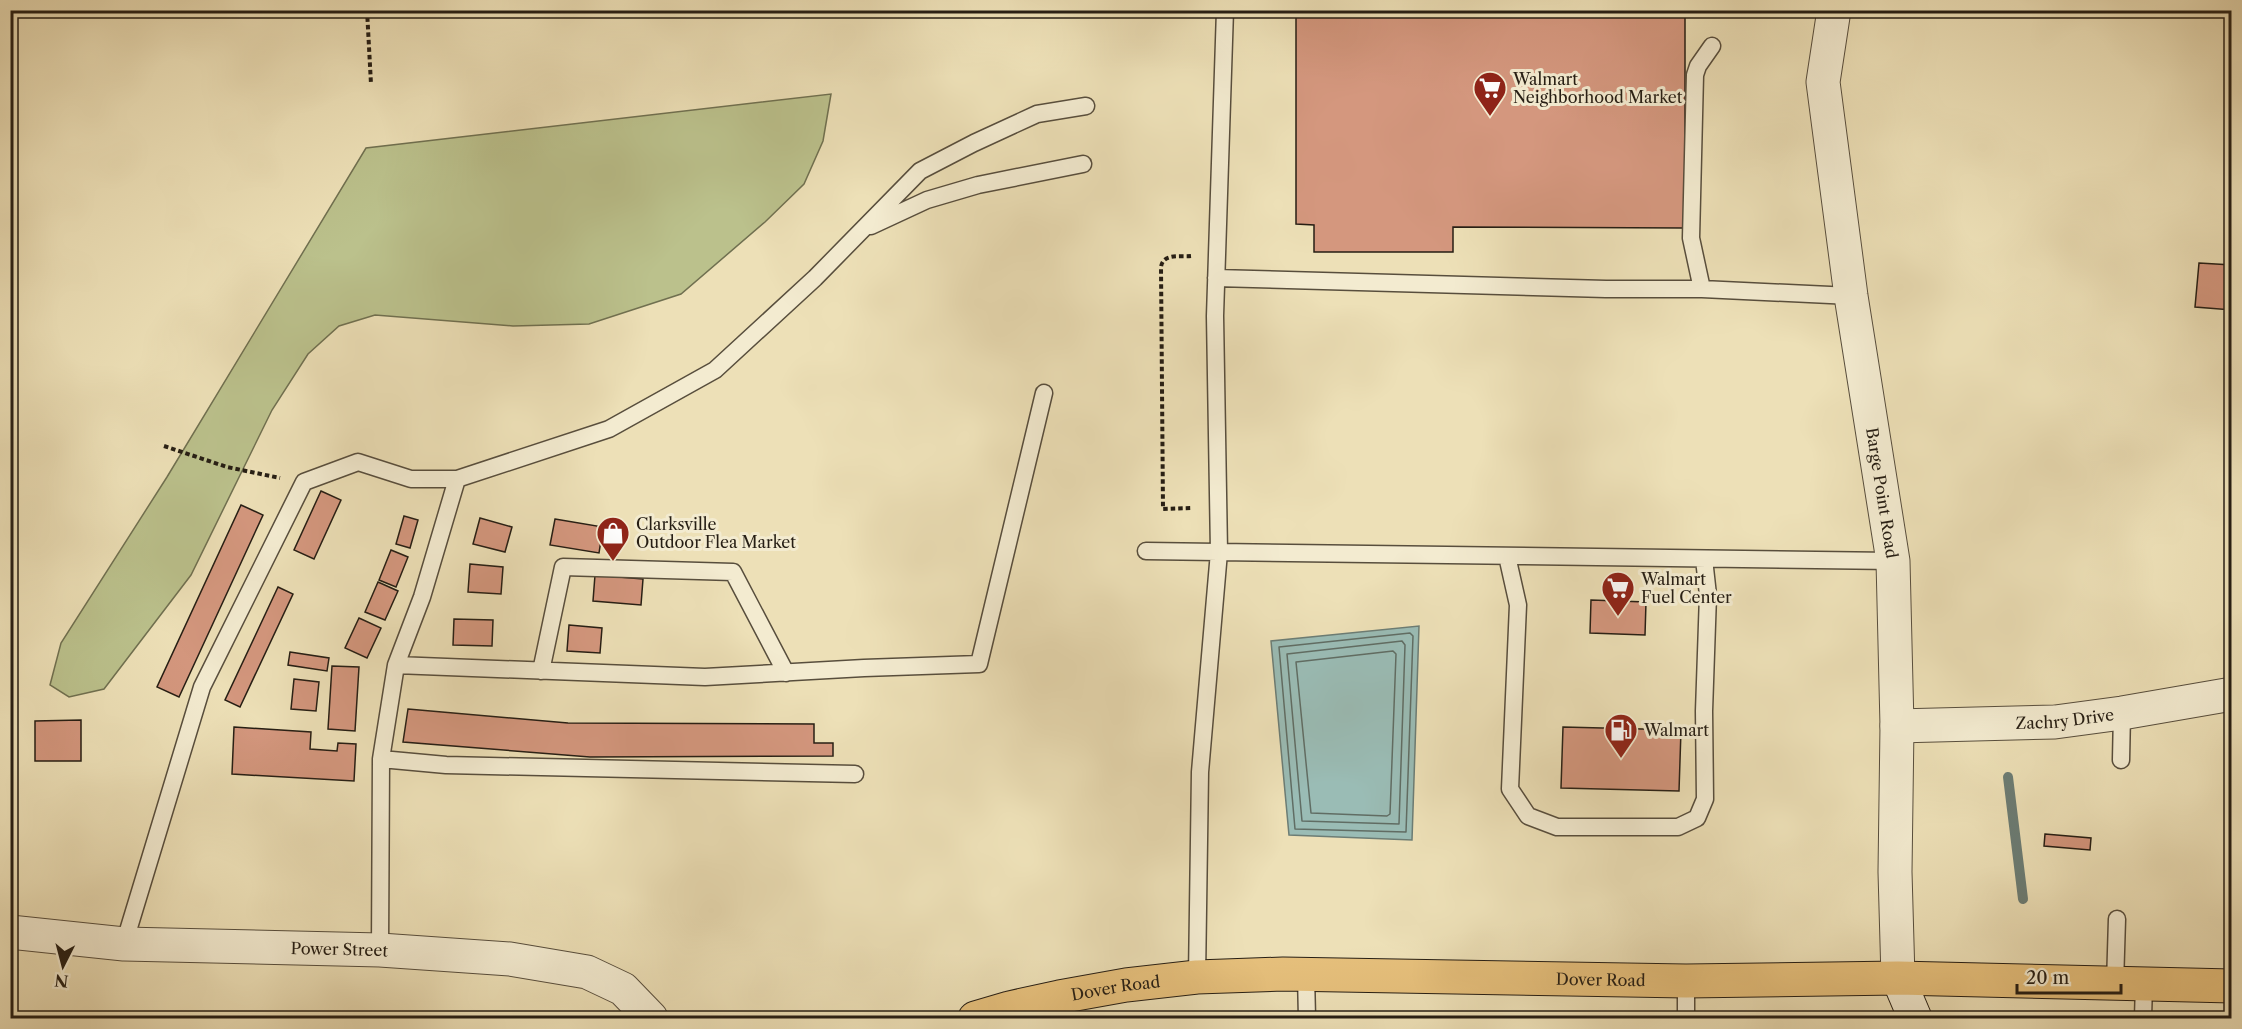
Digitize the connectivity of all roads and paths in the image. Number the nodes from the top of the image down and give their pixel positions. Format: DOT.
graph roads {
  1 [pos="367,10"];
  2 [pos="1225,10"];
  3 [pos="1834,10"];
  4 [pos="1712,46"];
  5 [pos="371,84"];
  6 [pos="1086,106"];
  7 [pos="1083,164"];
  8 [pos="862,230"];
  9 [pos="1218,255"];
  10 [pos="1216,278"];
  11 [pos="1702,289"];
  12 [pos="1851,296"];
  13 [pos="1044,393"];
  14 [pos="164,446"];
  15 [pos="457,480"];
  16 [pos="304,482"];
  17 [pos="1146,551"];
  18 [pos="1182,552"];
  19 [pos="1219,552"];
  20 [pos="1508,556"];
  21 [pos="1704,559"];
  22 [pos="1893,561"];
  23 [pos="396,665"];
  24 [pos="542,671"];
  25 [pos="786,673"];
  26 [pos="2232,694"];
  27 [pos="2122,713"];
  28 [pos="1897,726"];
  29 [pos="381,759"];
  30 [pos="2121,760"];
  31 [pos="855,774"];
  32 [pos="2117,920"];
  33 [pos="10,932"];
  34 [pos="124,944"];
  35 [pos="380,950"];
  36 [pos="1306,975"];
  37 [pos="1197,976"];
  38 [pos="1898,978"];
  39 [pos="1686,981"];
  40 [pos="2130,984"];
  41 [pos="2232,986"];
  42 [pos="651,1018"];
  43 [pos="975,1018"];
  44 [pos="1307,1018"];
  45 [pos="1686,1018"];
  46 [pos="1916,1018"];
  47 [pos="2143,1018"];
  1 -- 5 [label="path"];
  2 -- 9 [label="lane"];
  3 -- 12 [label="street, Barge Point Road"];
  4 -- 11 [label="lane"];
  6 -- 8 [label="lane"];
  7 -- 8 [label="lane"];
  8 -- 15 [label="lane"];
  9 -- 10 [label="lane"];
  9 -- 18 [label="path"];
  10 -- 11 [label="lane"];
  10 -- 19 [label="lane"];
  11 -- 12 [label="lane"];
  12 -- 22 [label="street, Barge Point Road"];
  13 -- 25 [label="lane"];
  14 -- 16 [label="path"];
  15 -- 16 [label="lane"];
  15 -- 23 [label="lane"];
  16 -- 34 [label="lane"];
  17 -- 18 [label="lane"];
  18 -- 19 [label="lane"];
  19 -- 20 [label="lane"];
  19 -- 37 [label="lane"];
  20 -- 21 [label="lane"];
  20 -- 21 [label="lane"];
  21 -- 22 [label="lane"];
  22 -- 28 [label="street, Barge Point Road"];
  23 -- 24 [label="lane"];
  23 -- 29 [label="lane"];
  24 -- 25 [label="lane"];
  24 -- 25 [label="lane"];
  26 -- 27 [label="street, Zachry Drive"];
  27 -- 28 [label="street, Zachry Drive"];
  27 -- 30 [label="lane"];
  28 -- 38 [label="street, Barge Point Road"];
  29 -- 31 [label="lane"];
  29 -- 35 [label="lane"];
  32 -- 40 [label="lane"];
  33 -- 34 [label="street, Power Street"];
  34 -- 35 [label="street, Power Street"];
  35 -- 42 [label="street, Power Street"];
  36 -- 37 [label="main road, Dover Road"];
  36 -- 39 [label="main road, Dover Road"];
  36 -- 44 [label="lane"];
  37 -- 43 [label="main road, Dover Road"];
  38 -- 39 [label="main road, Dover Road"];
  38 -- 40 [label="main road, Dover Road"];
  38 -- 46 [label="street"];
  39 -- 45 [label="lane"];
  40 -- 41 [label="main road, Dover Road"];
  40 -- 47 [label="lane"];
}
